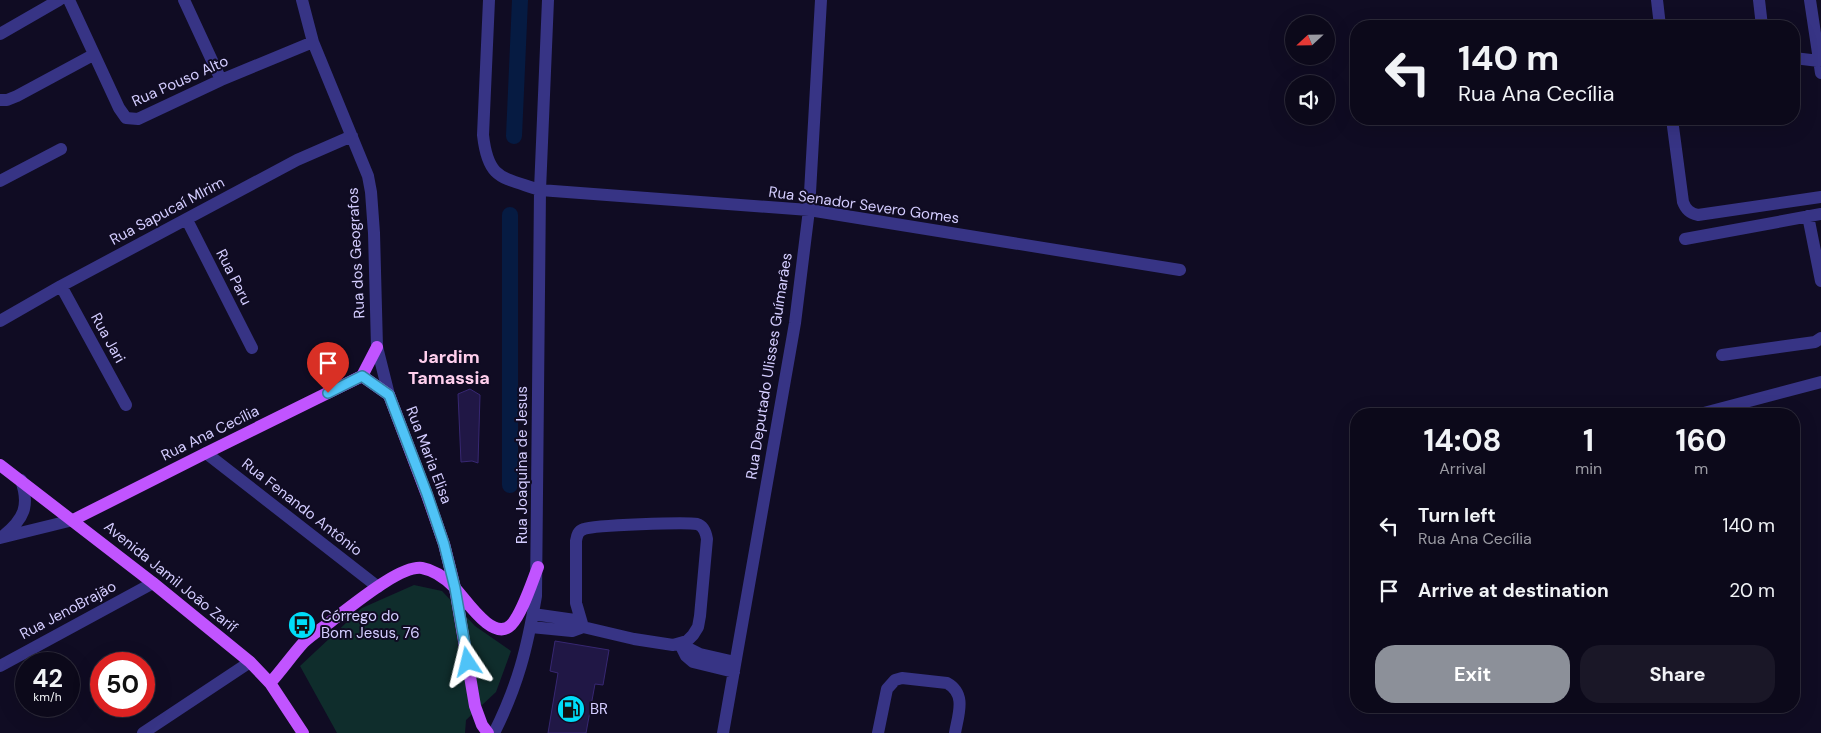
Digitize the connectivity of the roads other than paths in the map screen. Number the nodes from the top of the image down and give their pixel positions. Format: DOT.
graph roads {
  1 [pos="58,0"];
  2 [pos="69,0"];
  3 [pos="184,0"];
  4 [pos="302,0"];
  5 [pos="489,0"];
  6 [pos="548,0"];
  7 [pos="821,0"];
  8 [pos="1656,0"];
  9 [pos="1760,0"];
  10 [pos="1810,0"];
  11 [pos="1659,20"];
  12 [pos="1762,20"];
  13 [pos="0,34"];
  14 [pos="313,42"];
  15 [pos="93,55"];
  16 [pos="1800,60"];
  17 [pos="1820,67"];
  18 [pos="221,80"];
  19 [pos="0,100"];
  20 [pos="1673,125"];
  21 [pos="352,136"];
  22 [pos="61,149"];
  23 [pos="0,181"];
  24 [pos="540,190"];
  25 [pos="1821,196"];
  26 [pos="809,210"];
  27 [pos="1815,215"];
  28 [pos="187,220"];
  29 [pos="1685,239"];
  30 [pos="1180,270"];
  31 [pos="1821,280"];
  32 [pos="61,286"];
  33 [pos="0,321"];
  34 [pos="1821,338"];
  35 [pos="377,347"];
  36 [pos="252,348"];
  37 [pos="1722,355"];
  38 [pos="362,376"];
  39 [pos="1821,382"];
  40 [pos="389,395"];
  41 [pos="126,404"];
  42 [pos="1724,408"];
  43 [pos="206,453"];
  44 [pos="0,465"];
  45 [pos="21,480"];
  46 [pos="74,520"];
  47 [pos="0,538"];
  48 [pos="538,566"];
  49 [pos="152,583"];
  50 [pos="378,587"];
  51 [pos="455,588"];
  52 [pos="532,621"];
  53 [pos="583,627"];
  54 [pos="680,644"];
  55 [pos="250,662"];
  56 [pos="0,666"];
  57 [pos="734,667"];
  58 [pos="270,683"];
  59 [pos="143,733"];
  60 [pos="303,733"];
  61 [pos="488,733"];
  62 [pos="494,733"];
  63 [pos="723,733"];
  64 [pos="878,733"];
  65 [pos="955,733"];
  1 -- 13 [label="street"];
  2 -- 15 [label="street, Rua Pouso Alto"];
  3 -- 18 [label="street"];
  4 -- 14 [label="street, Rua dos Geografos"];
  5 -- 24 [label="street"];
  6 -- 24 [label="street, Rua Joaquina de Jesus"];
  7 -- 26 [label="street, Rua Deputado Ulisses Guímarâes"];
  8 -- 11 [label="street"];
  9 -- 12 [label="street"];
  10 -- 17 [label="street"];
  14 -- 18 [label="street, Rua Pouso Alto"];
  14 -- 21 [label="street, Rua dos Geografos"];
  15 -- 18 [label="street, Rua Pouso Alto"];
  15 -- 19 [label="street"];
  16 -- 17 [label="street"];
  20 -- 25 [label="street"];
  21 -- 28 [label="street, Rua Sapucaí MIrim"];
  21 -- 35 [label="street, Rua dos Geografos"];
  22 -- 23 [label="street"];
  24 -- 26 [label="street, Rua Senador Severo Gomes"];
  24 -- 48 [label="street, Rua Joaquina de Jesus"];
  26 -- 30 [label="street, Rua Senador Severo Gomes"];
  26 -- 57 [label="street, Rua Deputado Ulisses Guímarâes"];
  27 -- 29 [label="street"];
  27 -- 31 [label="street"];
  28 -- 32 [label="street, Rua Sapucaí MIrim"];
  28 -- 36 [label="street, Rua Paru"];
  32 -- 33 [label="street, Rua Sapucaí MIrim"];
  32 -- 41 [label="street, Rua Jari"];
  34 -- 37 [label="street"];
  35 -- 38 [label="main road"];
  35 -- 40 [label="street, Rua dos Geografos"];
  38 -- 40 [label="main road, Rua Maria Elisa"];
  38 -- 43 [label="main road, Rua Ana Cecília"];
  39 -- 42 [label="street"];
  40 -- 51 [label="main road, Rua Maria Elisa"];
  43 -- 46 [label="main road, Rua Ana Cecília"];
  43 -- 50 [label="street, Rua Fenando Antônio"];
  44 -- 45 [label="main road, Avenida Jamil João Zarif"];
  45 -- 46 [label="main road, Avenida Jamil João Zarif"];
  45 -- 47 [label="street"];
  46 -- 47 [label="street"];
  46 -- 49 [label="main road, Avenida Jamil João Zarif"];
  48 -- 51 [label="main road"];
  48 -- 52 [label="street, Rua Joaquina de Jesus"];
  49 -- 55 [label="main road, Avenida Jamil João Zarif"];
  49 -- 56 [label="street, Rua JenoBrajão"];
  50 -- 51 [label="main road"];
  50 -- 58 [label="main road"];
  51 -- 61 [label="main road, Rua Maria Elisa"];
  52 -- 53 [label="street"];
  52 -- 62 [label="street, Rua Joaquina de Jesus"];
  53 -- 54 [label="street"];
  53 -- 54 [label="street"];
  54 -- 57 [label="street"];
  55 -- 58 [label="main road, Avenida Jamil João Zarif"];
  55 -- 59 [label="street"];
  57 -- 63 [label="street, Rua Deputado Ulisses Guímarâes"];
  58 -- 60 [label="main road, Avenida Jamil João Zarif"];
  64 -- 65 [label="street"];
}
